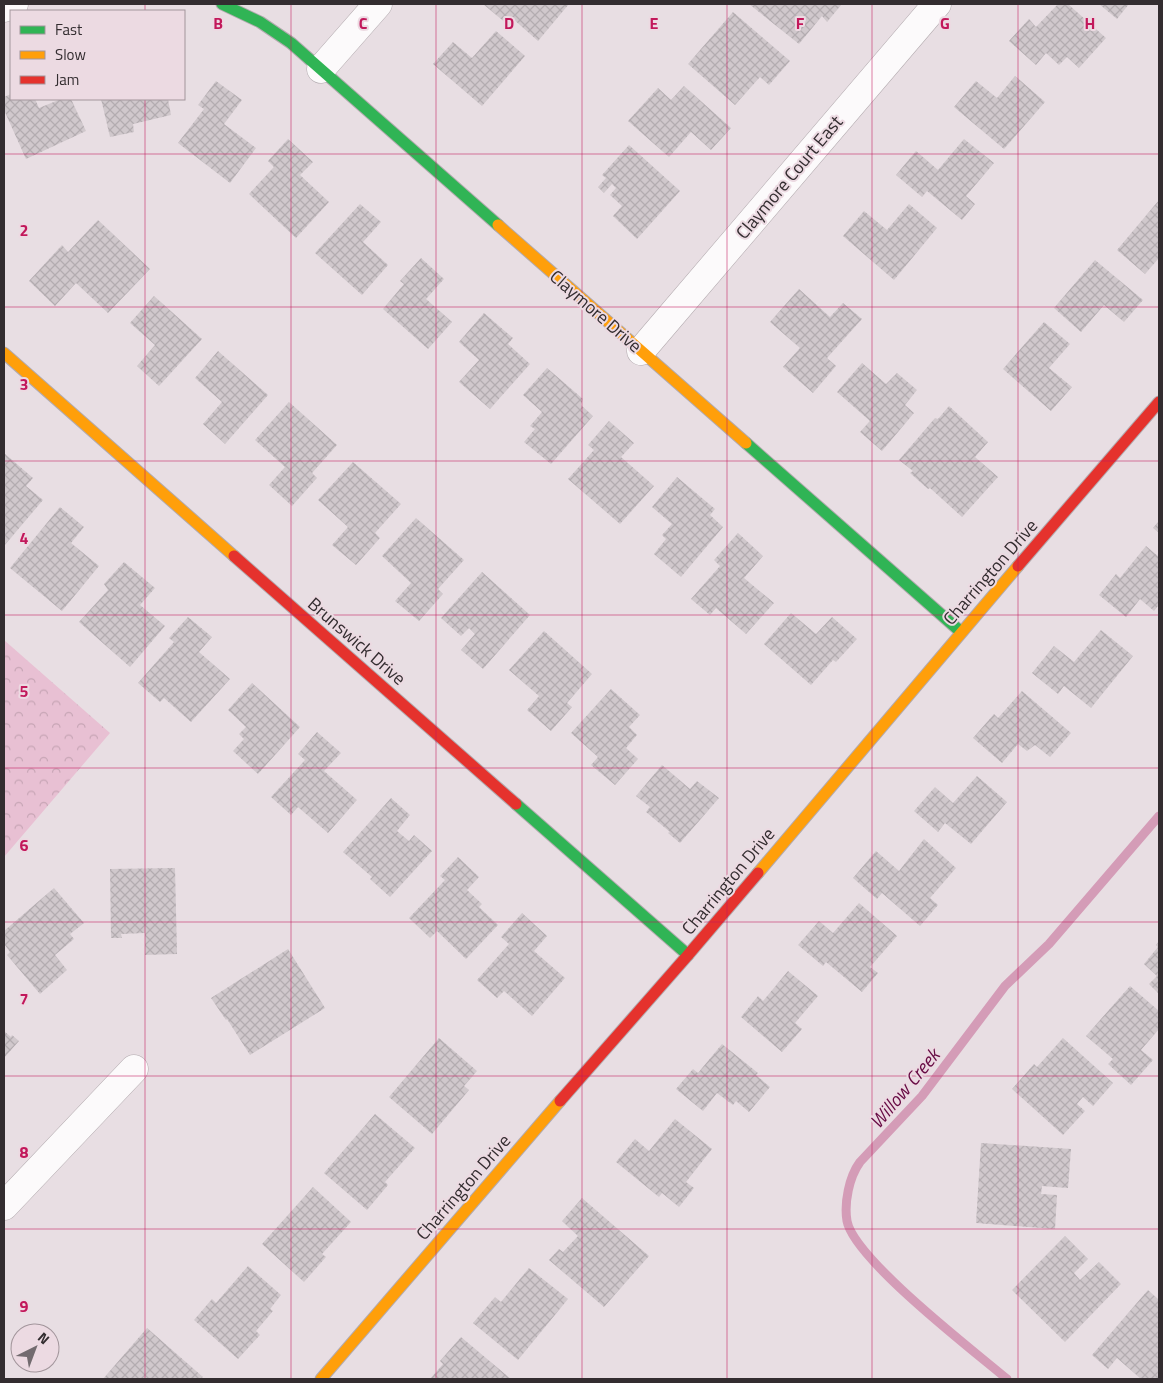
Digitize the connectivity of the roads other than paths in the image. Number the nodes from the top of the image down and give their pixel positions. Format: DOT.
graph roads {
  1 [pos="14,4"];
  2 [pos="222,4"];
  3 [pos="378,4"];
  4 [pos="937,4"];
  5 [pos="4,8"];
  6 [pos="321,69"];
  7 [pos="641,351"];
  8 [pos="4,353"];
  9 [pos="1159,402"];
  10 [pos="961,632"];
  11 [pos="688,955"];
  12 [pos="134,1069"];
  13 [pos="4,1206"];
  14 [pos="321,1379"];
  1 -- 5 [label="street"];
  2 -- 6 [label="street, Claymore Drive"];
  3 -- 6 [label="street"];
  4 -- 7 [label="street, Claymore Court East"];
  6 -- 7 [label="street, Claymore Drive"];
  7 -- 10 [label="street, Claymore Drive"];
  8 -- 11 [label="street, Brunswick Drive"];
  9 -- 10 [label="street, Charrington Drive"];
  10 -- 11 [label="street, Charrington Drive"];
  11 -- 14 [label="street, Charrington Drive"];
  12 -- 13 [label="street"];
}
